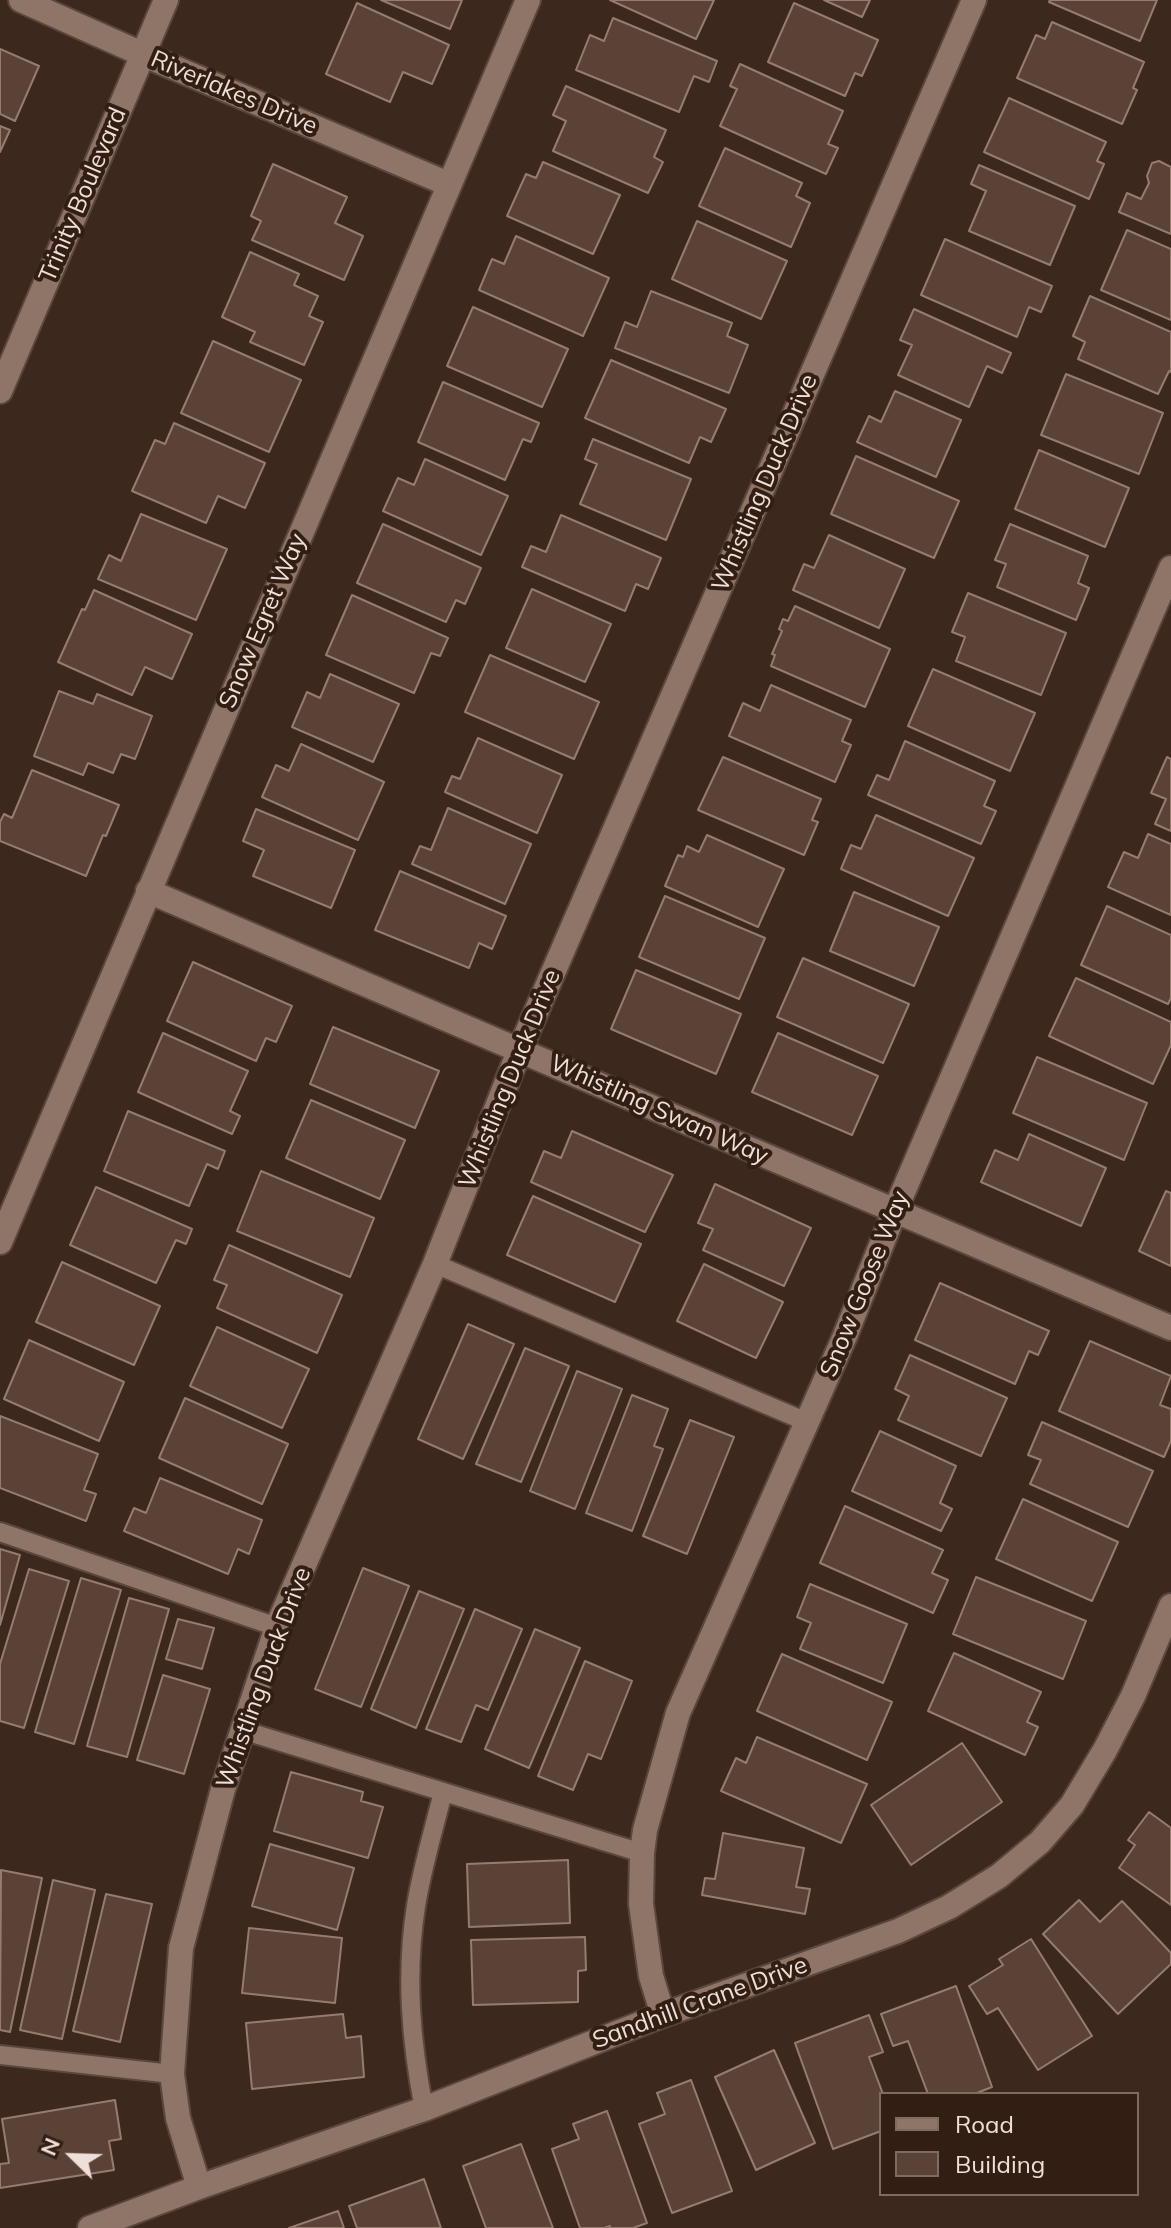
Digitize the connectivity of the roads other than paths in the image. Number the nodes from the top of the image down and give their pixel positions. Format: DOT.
graph roads {
  1 [pos="21,0"];
  2 [pos="166,0"];
  3 [pos="528,0"];
  4 [pos="974,0"];
  5 [pos="142,54"];
  6 [pos="448,184"];
  7 [pos="0,391"];
  8 [pos="1171,568"];
  9 [pos="148,891"];
  10 [pos="520,1049"];
  11 [pos="894,1213"];
  12 [pos="0,1242"];
  13 [pos="435,1264"];
  14 [pos="1171,1328"];
  15 [pos="807,1422"];
  16 [pos="0,1532"];
  17 [pos="1171,1606"];
  18 [pos="277,1627"];
  19 [pos="242,1730"];
  20 [pos="443,1792"];
  21 [pos="642,1853"];
  22 [pos="663,2015"];
  23 [pos="0,2055"];
  24 [pos="172,2074"];
  25 [pos="424,2109"];
  26 [pos="199,2187"];
  27 [pos="90,2228"];
  1 -- 5 [label="street, Riverlakes Drive"];
  2 -- 5 [label="street, Trinity Boulevard"];
  3 -- 6 [label="street, Snow Egret Way"];
  4 -- 10 [label="street, Whistling Duck Drive"];
  5 -- 6 [label="street, Riverlakes Drive"];
  5 -- 7 [label="street, Trinity Boulevard"];
  6 -- 9 [label="street, Snow Egret Way"];
  8 -- 11 [label="street, Snow Goose Way"];
  9 -- 10 [label="street, Whistling Swan Way"];
  9 -- 12 [label="street, Snow Egret Way"];
  10 -- 11 [label="street, Whistling Swan Way"];
  10 -- 13 [label="street, Whistling Duck Drive"];
  11 -- 14 [label="street, Whistling Swan Way"];
  11 -- 15 [label="street, Snow Goose Way"];
  13 -- 15 [label="lane"];
  13 -- 18 [label="street, Whistling Duck Drive"];
  15 -- 21 [label="street, Snow Goose Way"];
  16 -- 18 [label="lane"];
  17 -- 22 [label="street, Sandhill Crane Drive"];
  18 -- 19 [label="street, Whistling Duck Drive"];
  19 -- 20 [label="lane"];
  19 -- 24 [label="street, Whistling Duck Drive"];
  20 -- 21 [label="lane"];
  20 -- 25 [label="lane"];
  21 -- 22 [label="street, Snow Goose Way"];
  22 -- 25 [label="street, Sandhill Crane Drive"];
  23 -- 24 [label="lane"];
  24 -- 26 [label="street, Whistling Duck Drive"];
  25 -- 26 [label="street, Sandhill Crane Drive"];
  26 -- 27 [label="street, Sandhill Crane Drive"];
}
